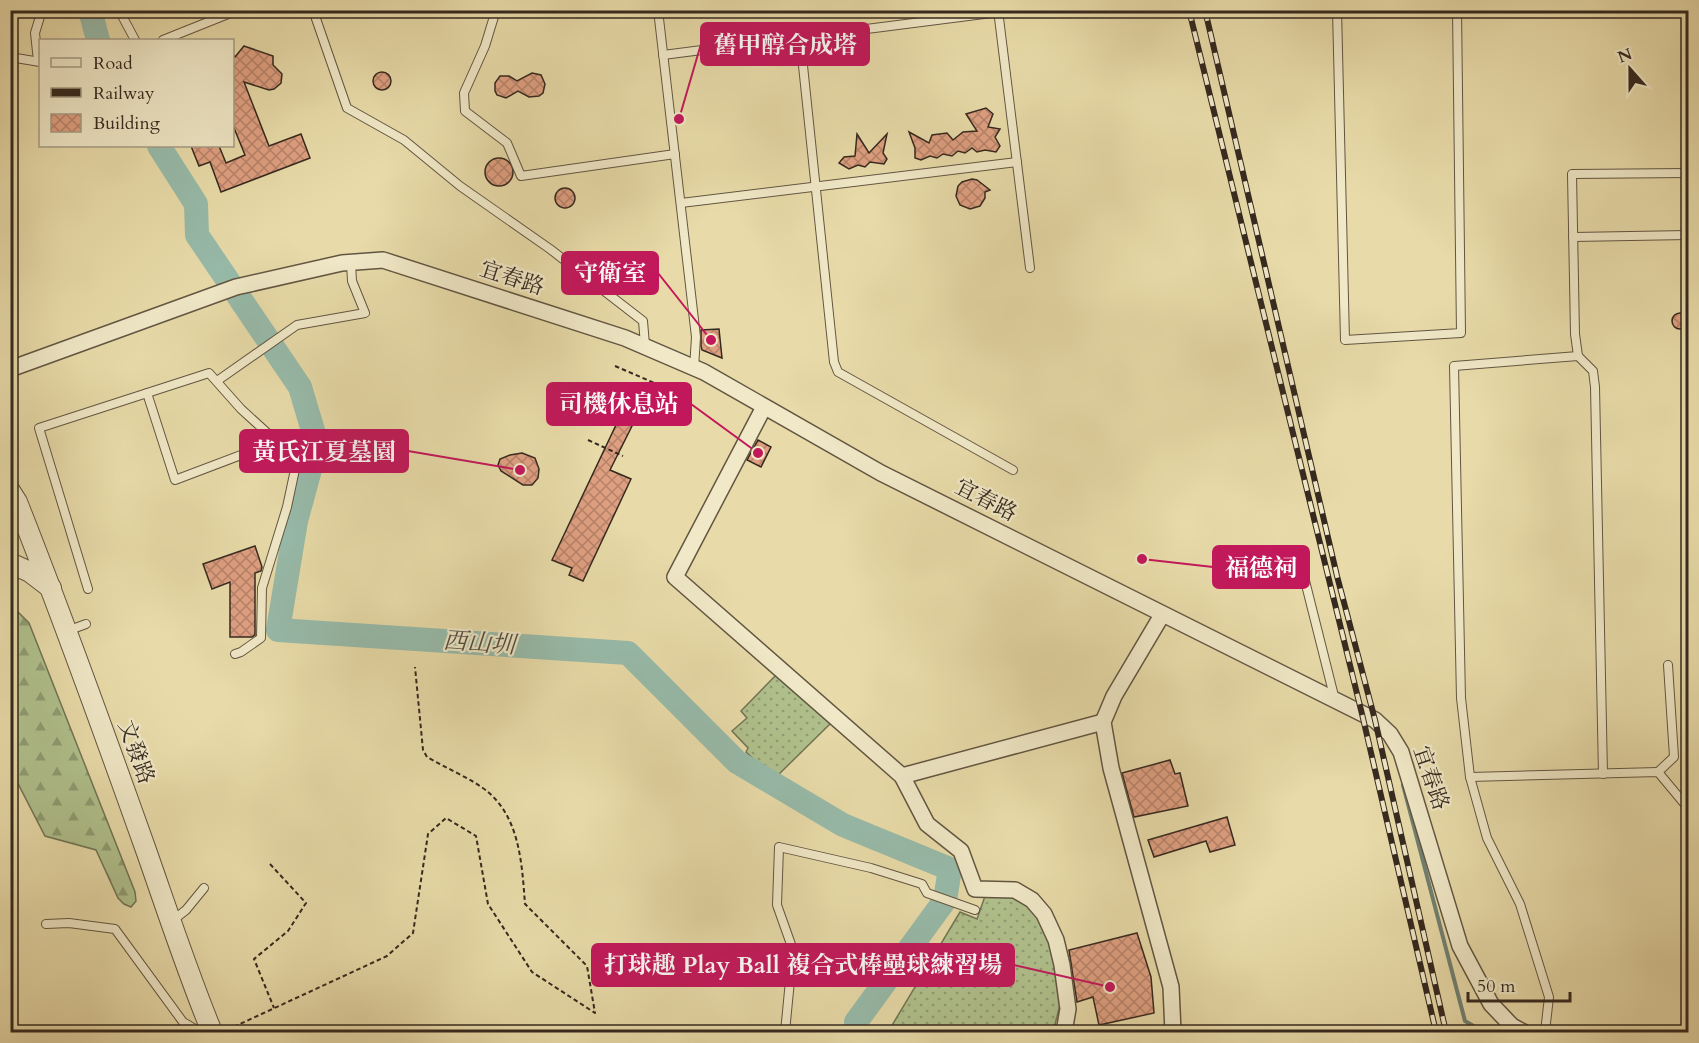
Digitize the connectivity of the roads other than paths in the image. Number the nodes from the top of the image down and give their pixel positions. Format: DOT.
graph roads {
  1 [pos="42,10"];
  2 [pos="119,10"];
  3 [pos="238,10"];
  4 [pos="313,10"];
  5 [pos="496,10"];
  6 [pos="658,10"];
  7 [pos="1015,10"];
  8 [pos="1337,10"];
  9 [pos="1456,10"];
  10 [pos="998,11"];
  11 [pos="800,37"];
  12 [pos="134,39"];
  13 [pos="166,39"];
  14 [pos="663,55"];
  15 [pos="10,57"];
  16 [pos="39,62"];
  17 [pos="675,154"];
  18 [pos="1017,162"];
  19 [pos="1689,173"];
  20 [pos="816,188"];
  21 [pos="681,203"];
  22 [pos="1689,235"];
  23 [pos="1573,237"];
  24 [pos="351,262"];
  25 [pos="1030,268"];
  26 [pos="645,345"];
  27 [pos="1578,356"];
  28 [pos="694,368"];
  29 [pos="10,369"];
  30 [pos="217,381"];
  31 [pos="147,393"];
  32 [pos="764,407"];
  33 [pos="278,441"];
  34 [pos="1013,470"];
  35 [pos="10,491"];
  36 [pos="1298,553"];
  37 [pos="10,563"];
  38 [pos="52,589"];
  39 [pos="88,589"];
  40 [pos="1162,615"];
  41 [pos="86,624"];
  42 [pos="66,632"];
  43 [pos="236,654"];
  44 [pos="1668,665"];
  45 [pos="1335,701"];
  46 [pos="1103,722"];
  47 [pos="1658,772"];
  48 [pos="1603,774"];
  49 [pos="902,776"];
  50 [pos="1470,777"];
  51 [pos="1689,808"];
  52 [pos="204,888"];
  53 [pos="975,910"];
  54 [pos="171,921"];
  55 [pos="46,924"];
  56 [pos="200,1032"];
  57 [pos="212,1032"];
  58 [pos="785,1032"];
  59 [pos="1059,1032"];
  60 [pos="1173,1032"];
  61 [pos="1522,1032"];
  62 [pos="1545,1032"];
  1 -- 16 [label="lane"];
  2 -- 12 [label="lane"];
  3 -- 13 [label="lane"];
  4 -- 26 [label="lane"];
  5 -- 17 [label="lane"];
  6 -- 14 [label="lane"];
  7 -- 10 [label="lane"];
  8 -- 9 [label="lane"];
  10 -- 11 [label="lane"];
  10 -- 18 [label="lane"];
  11 -- 14 [label="lane"];
  11 -- 20 [label="lane"];
  14 -- 17 [label="lane"];
  15 -- 16 [label="lane"];
  17 -- 21 [label="lane"];
  18 -- 20 [label="lane"];
  18 -- 25 [label="lane"];
  19 -- 23 [label="lane"];
  20 -- 21 [label="lane"];
  20 -- 34 [label="lane"];
  21 -- 28 [label="lane"];
  22 -- 23 [label="lane"];
  23 -- 27 [label="lane"];
  24 -- 26 [label="street, 宜春路"];
  24 -- 29 [label="street, 宜春路"];
  24 -- 30 [label="lane"];
  26 -- 28 [label="street, 宜春路"];
  27 -- 48 [label="lane"];
  27 -- 50 [label="lane"];
  28 -- 32 [label="street, 宜春路"];
  30 -- 31 [label="lane"];
  30 -- 33 [label="lane"];
  31 -- 33 [label="lane"];
  31 -- 39 [label="lane"];
  32 -- 40 [label="street, 宜春路"];
  32 -- 49 [label="street"];
  33 -- 43 [label="lane"];
  35 -- 38 [label="street, 文發路"];
  36 -- 45 [label="lane"];
  37 -- 38 [label="street"];
  38 -- 42 [label="street, 文發路"];
  40 -- 45 [label="street, 宜春路"];
  40 -- 46 [label="street"];
  41 -- 42 [label="lane"];
  42 -- 54 [label="street, 文發路"];
  44 -- 47 [label="lane"];
  45 -- 61 [label="street, 宜春路"];
  46 -- 49 [label="street"];
  46 -- 60 [label="street"];
  47 -- 48 [label="lane"];
  47 -- 51 [label="lane"];
  48 -- 50 [label="lane"];
  49 -- 59 [label="street"];
  50 -- 62 [label="lane"];
  52 -- 54 [label="lane"];
  53 -- 58 [label="lane"];
  54 -- 57 [label="street, 文發路"];
  55 -- 56 [label="lane"];
}
